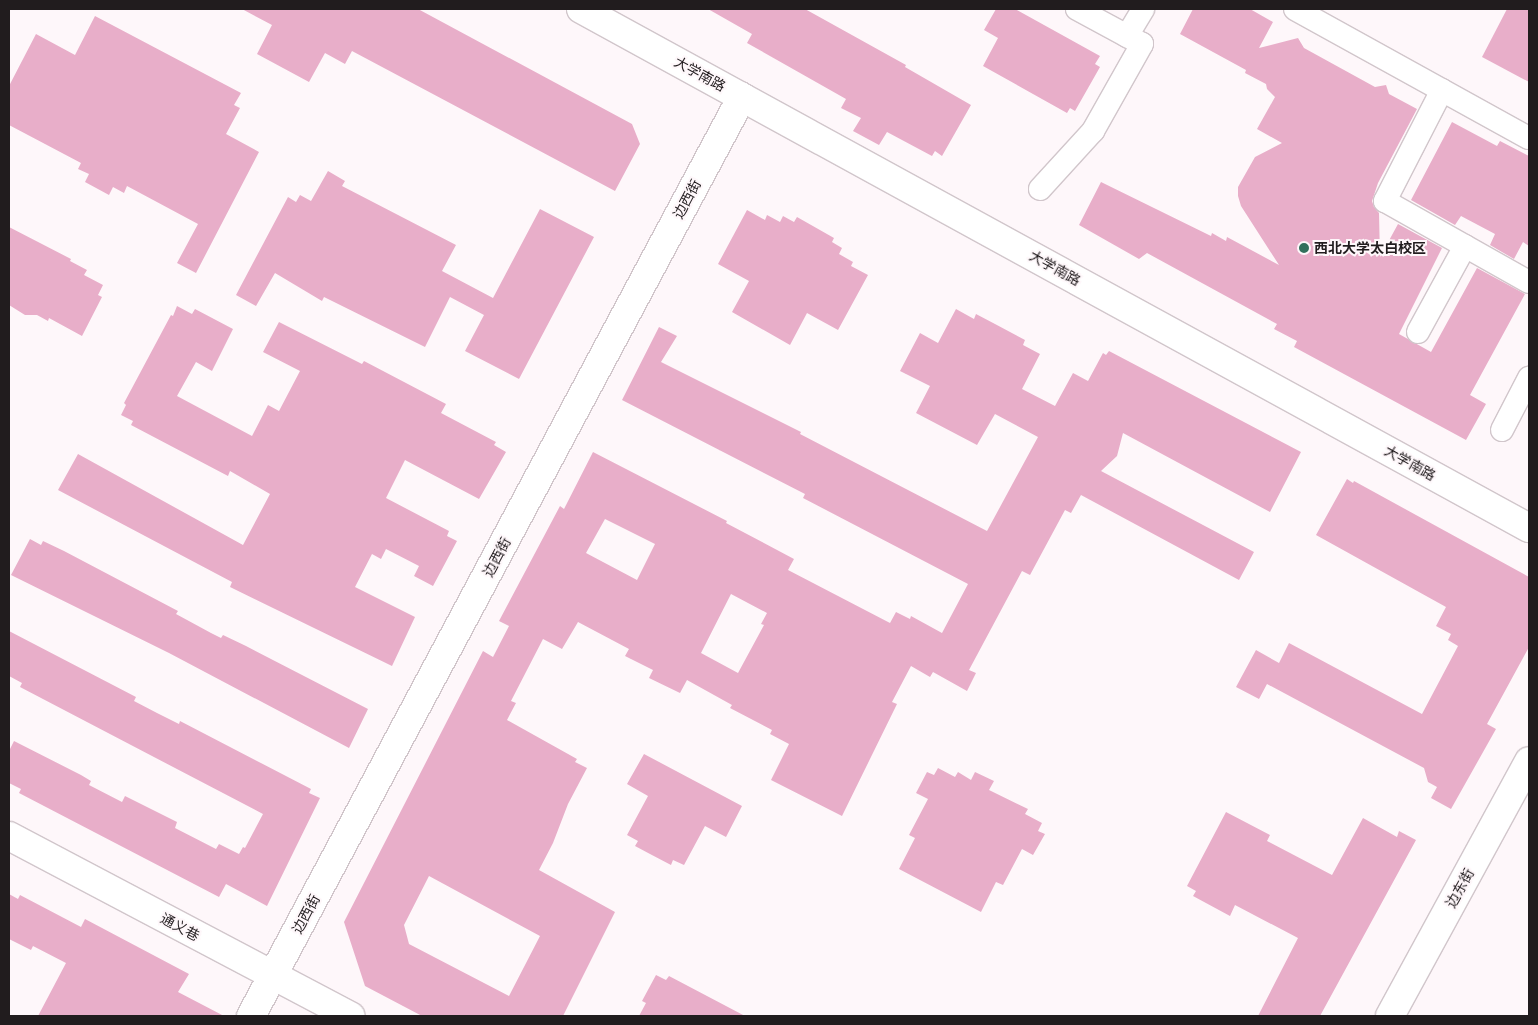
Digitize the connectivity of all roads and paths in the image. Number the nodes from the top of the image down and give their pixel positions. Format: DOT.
graph roads {
  1 [pos="581,9"];
  2 [pos="1077,9"];
  3 [pos="1143,9"];
  4 [pos="1295,9"];
  5 [pos="1127,36"];
  6 [pos="1442,90"];
  7 [pos="742,97"];
  8 [pos="1529,138"];
  9 [pos="1040,189"];
  10 [pos="1465,246"];
  11 [pos="1529,282"];
  12 [pos="1418,332"];
  13 [pos="1529,378"];
  14 [pos="1524,400"];
  15 [pos="1502,430"];
  16 [pos="1529,528"];
  17 [pos="1529,761"];
  18 [pos="9,836"];
  19 [pos="273,976"];
  20 [pos="251,1016"];
  21 [pos="351,1016"];
  22 [pos="1390,1016"];
  1 -- 7 [label="street, 大学南路"];
  2 -- 5 [label="street"];
  3 -- 5 [label="street"];
  4 -- 6 [label="street"];
  5 -- 9 [label="street"];
  6 -- 8 [label="street"];
  6 -- 10 [label="street"];
  7 -- 16 [label="street, 大学南路"];
  7 -- 19 [label="street, 边西街"];
  10 -- 11 [label="street"];
  10 -- 12 [label="street"];
  13 -- 14 [label="street"];
  14 -- 15 [label="street"];
  17 -- 22 [label="street, 边东街"];
  18 -- 19 [label="street, 通义巷"];
  19 -- 20 [label="street, 边西街"];
  19 -- 21 [label="street, 通义巷"];
}
